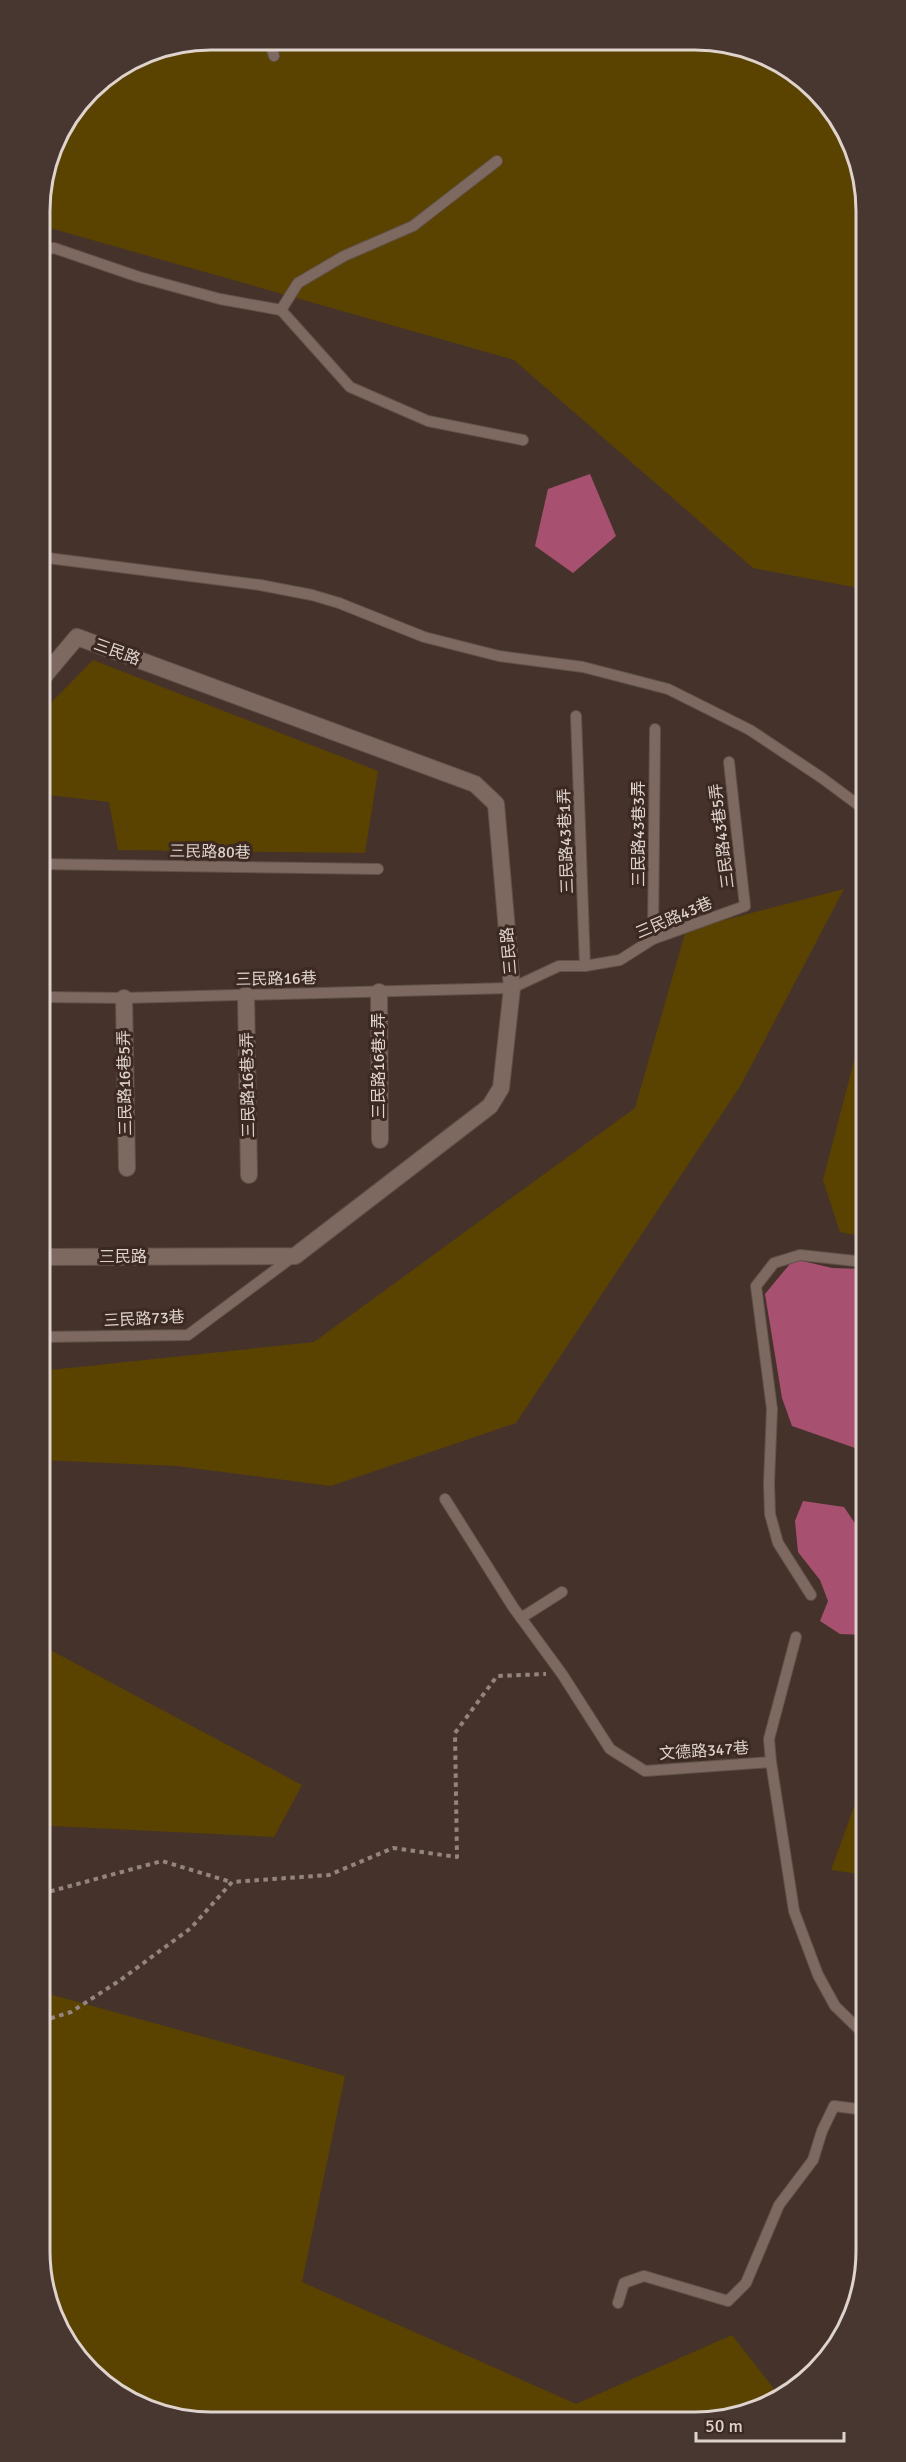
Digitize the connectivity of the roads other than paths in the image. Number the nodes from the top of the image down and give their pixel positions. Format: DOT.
graph roads {
  1 [pos="272,50"];
  2 [pos="274,56"];
  3 [pos="497,161"];
  4 [pos="50,249"];
  5 [pos="281,310"];
  6 [pos="523,440"];
  7 [pos="50,558"];
  8 [pos="50,669"];
  9 [pos="576,716"];
  10 [pos="655,729"];
  11 [pos="729,762"];
  12 [pos="856,803"];
  13 [pos="50,864"];
  14 [pos="378,870"];
  15 [pos="745,906"];
  16 [pos="653,939"];
  17 [pos="585,966"];
  18 [pos="512,988"];
  19 [pos="379,992"];
  20 [pos="246,995"];
  21 [pos="50,997"];
  22 [pos="124,998"];
  23 [pos="380,1140"];
  24 [pos="127,1168"];
  25 [pos="249,1175"];
  26 [pos="295,1256"];
  27 [pos="50,1257"];
  28 [pos="856,1261"];
  29 [pos="50,1337"];
  30 [pos="445,1499"];
  31 [pos="562,1592"];
  32 [pos="811,1594"];
  33 [pos="521,1618"];
  34 [pos="796,1637"];
  35 [pos="771,1762"];
  36 [pos="856,2026"];
  37 [pos="856,2109"];
  38 [pos="618,2303"];
  1 -- 2 [label="lane"];
  3 -- 5 [label="lane"];
  4 -- 5 [label="lane"];
  5 -- 6 [label="lane"];
  7 -- 12 [label="lane"];
  8 -- 18 [label="street, 三民路"];
  9 -- 17 [label="lane, 三民路43巷1弄"];
  10 -- 16 [label="lane, 三民路43巷3弄"];
  11 -- 15 [label="lane, 三民路43巷5弄"];
  13 -- 14 [label="lane, 三民路80巷"];
  15 -- 16 [label="lane, 三民路43巷"];
  16 -- 17 [label="lane, 三民路43巷"];
  17 -- 18 [label="lane, 三民路43巷"];
  18 -- 19 [label="lane, 三民路16巷"];
  18 -- 26 [label="street, 三民路"];
  19 -- 20 [label="lane, 三民路16巷"];
  19 -- 23 [label="street, 三民路16巷1弄"];
  20 -- 22 [label="lane, 三民路16巷"];
  20 -- 25 [label="street, 三民路16巷3弄"];
  21 -- 22 [label="lane, 三民路16巷"];
  22 -- 24 [label="street, 三民路16巷5弄"];
  26 -- 27 [label="street, 三民路"];
  26 -- 29 [label="lane, 三民路73巷"];
  28 -- 32 [label="lane"];
  30 -- 33 [label="lane, 文德路347巷"];
  31 -- 33 [label="lane"];
  33 -- 35 [label="lane, 文德路347巷"];
  34 -- 35 [label="lane"];
  35 -- 36 [label="lane, 文德路347巷"];
  37 -- 38 [label="lane"];
}
